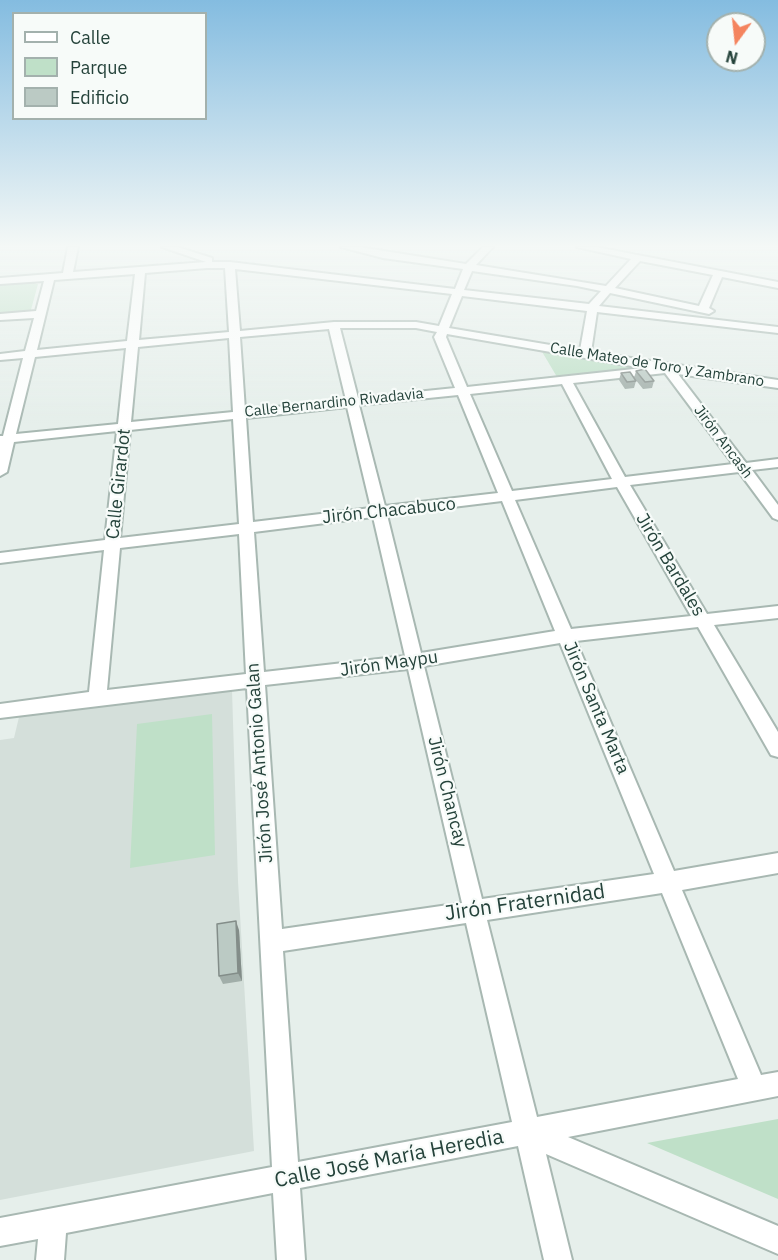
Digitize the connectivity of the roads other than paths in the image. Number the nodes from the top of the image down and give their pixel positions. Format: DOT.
graph roads {
  1 [pos="41,306"];
  2 [pos="137,306"];
  3 [pos="232,306"];
  4 [pos="453,306"];
  5 [pos="593,306"];
  6 [pos="686,306"];
  7 [pos="704,306"];
  8 [pos="703,309"];
  9 [pos="39,314"];
  10 [pos="0,317"];
  11 [pos="334,325"];
  12 [pos="756,327"];
  13 [pos="778,330"];
  14 [pos="442,333"];
  15 [pos="234,334"];
  16 [pos="133,345"];
  17 [pos="585,354"];
  18 [pos="30,355"];
  19 [pos="0,357"];
  20 [pos="668,369"];
  21 [pos="565,379"];
  22 [pos="778,384"];
  23 [pos="463,390"];
  24 [pos="353,401"];
  25 [pos="239,413"];
  26 [pos="124,426"];
  27 [pos="4,440"];
  28 [pos="778,463"];
  29 [pos="743,467"];
  30 [pos="0,472"];
  31 [pos="621,482"];
  32 [pos="506,498"];
  33 [pos="381,512"];
  34 [pos="778,515"];
  35 [pos="245,527"];
  36 [pos="112,544"];
  37 [pos="0,558"];
  38 [pos="778,612"];
  39 [pos="704,622"];
  40 [pos="566,636"];
  41 [pos="416,661"];
  42 [pos="255,681"];
  43 [pos="97,698"];
  44 [pos="0,711"];
  45 [pos="778,749"];
  46 [pos="778,863"];
  47 [pos="669,882"];
  48 [pos="476,910"];
  49 [pos="271,942"];
  50 [pos="766,1087"];
  51 [pos="528,1133"];
  52 [pos="286,1179"];
  53 [pos="53,1222"];
  54 [pos="0,1232"];
  55 [pos="778,1240"];
  56 [pos="50,1260"];
  57 [pos="291,1260"];
  58 [pos="558,1260"];
  1 -- 9 [label="street"];
  2 -- 16 [label="street, Calle Girardot"];
  3 -- 15 [label="street, Jirón José Antonio Galan"];
  4 -- 14 [label="street"];
  5 -- 12 [label="street"];
  5 -- 17 [label="street"];
  6 -- 8 [label="street"];
  7 -- 8 [label="street"];
  8 -- 12 [label="street"];
  9 -- 10 [label="street"];
  9 -- 18 [label="street"];
  11 -- 14 [label="street, Calle Mateo de Toro y Zambrano"];
  11 -- 15 [label="street, Calle Mateo de Toro y Zambrano"];
  11 -- 24 [label="street, Jirón Chancay"];
  12 -- 13 [label="street"];
  14 -- 17 [label="street, Calle Mateo de Toro y Zambrano"];
  14 -- 23 [label="street, Jirón Santa Marta"];
  15 -- 16 [label="street, Calle Mateo de Toro y Zambrano"];
  15 -- 25 [label="street, Jirón José Antonio Galan"];
  16 -- 18 [label="street, Calle Mateo de Toro y Zambrano"];
  16 -- 26 [label="street, Calle Girardot"];
  17 -- 20 [label="street, Calle Mateo de Toro y Zambrano"];
  18 -- 19 [label="street, Calle Mateo de Toro y Zambrano"];
  18 -- 27 [label="street"];
  20 -- 21 [label="street, Calle Bernardino Rivadavia"];
  20 -- 22 [label="street, Calle Mateo de Toro y Zambrano"];
  20 -- 29 [label="street, Jirón Ancash"];
  21 -- 23 [label="street, Calle Bernardino Rivadavia"];
  21 -- 31 [label="street, Jirón Bardales"];
  23 -- 24 [label="street, Calle Bernardino Rivadavia"];
  23 -- 32 [label="street, Jirón Santa Marta"];
  24 -- 25 [label="street, Calle Bernardino Rivadavia"];
  24 -- 33 [label="street, Jirón Chancay"];
  25 -- 26 [label="street, Calle Bernardino Rivadavia"];
  25 -- 35 [label="street, Jirón José Antonio Galan"];
  26 -- 27 [label="street, Calle Bernardino Rivadavia"];
  26 -- 36 [label="street, Calle Girardot"];
  27 -- 30 [label="street"];
  28 -- 29 [label="street, Jirón Chacabuco"];
  29 -- 31 [label="street, Jirón Chacabuco"];
  29 -- 34 [label="street, Jirón Ancash"];
  31 -- 32 [label="street, Jirón Chacabuco"];
  31 -- 39 [label="street, Jirón Bardales"];
  32 -- 33 [label="street, Jirón Chacabuco"];
  32 -- 40 [label="street, Jirón Santa Marta"];
  33 -- 35 [label="street, Jirón Chacabuco"];
  33 -- 41 [label="street, Jirón Chancay"];
  35 -- 36 [label="street, Jirón Chacabuco"];
  35 -- 42 [label="street, Jirón José Antonio Galan"];
  36 -- 37 [label="street, Jirón Chacabuco"];
  36 -- 43 [label="street, Calle Girardot"];
  38 -- 39 [label="street, Jirón Maypu"];
  39 -- 40 [label="street, Jirón Maypu"];
  39 -- 45 [label="street, Jirón Bardales"];
  40 -- 41 [label="street, Jirón Maypu"];
  40 -- 47 [label="street, Jirón Santa Marta"];
  41 -- 42 [label="street, Jirón Maypu"];
  41 -- 48 [label="street, Jirón Chancay"];
  42 -- 43 [label="street, Jirón Maypu"];
  42 -- 49 [label="street, Jirón José Antonio Galan"];
  43 -- 44 [label="street, Jirón Maypu"];
  46 -- 47 [label="street, Jirón Fraternidad"];
  47 -- 48 [label="street, Jirón Fraternidad"];
  47 -- 50 [label="street, Jirón Santa Marta"];
  48 -- 49 [label="street, Jirón Fraternidad"];
  48 -- 51 [label="street, Jirón Chancay"];
  49 -- 52 [label="street, Jirón José Antonio Galan"];
  50 -- 51 [label="street, Calle José María Heredia"];
  51 -- 52 [label="street, Calle José María Heredia"];
  51 -- 55 [label="street"];
  51 -- 58 [label="street, Jirón Chancay"];
  52 -- 53 [label="street, Calle José María Heredia"];
  52 -- 57 [label="street, Jirón José Antonio Galan"];
  53 -- 54 [label="street, Calle José María Heredia"];
  53 -- 56 [label="street"];
}
